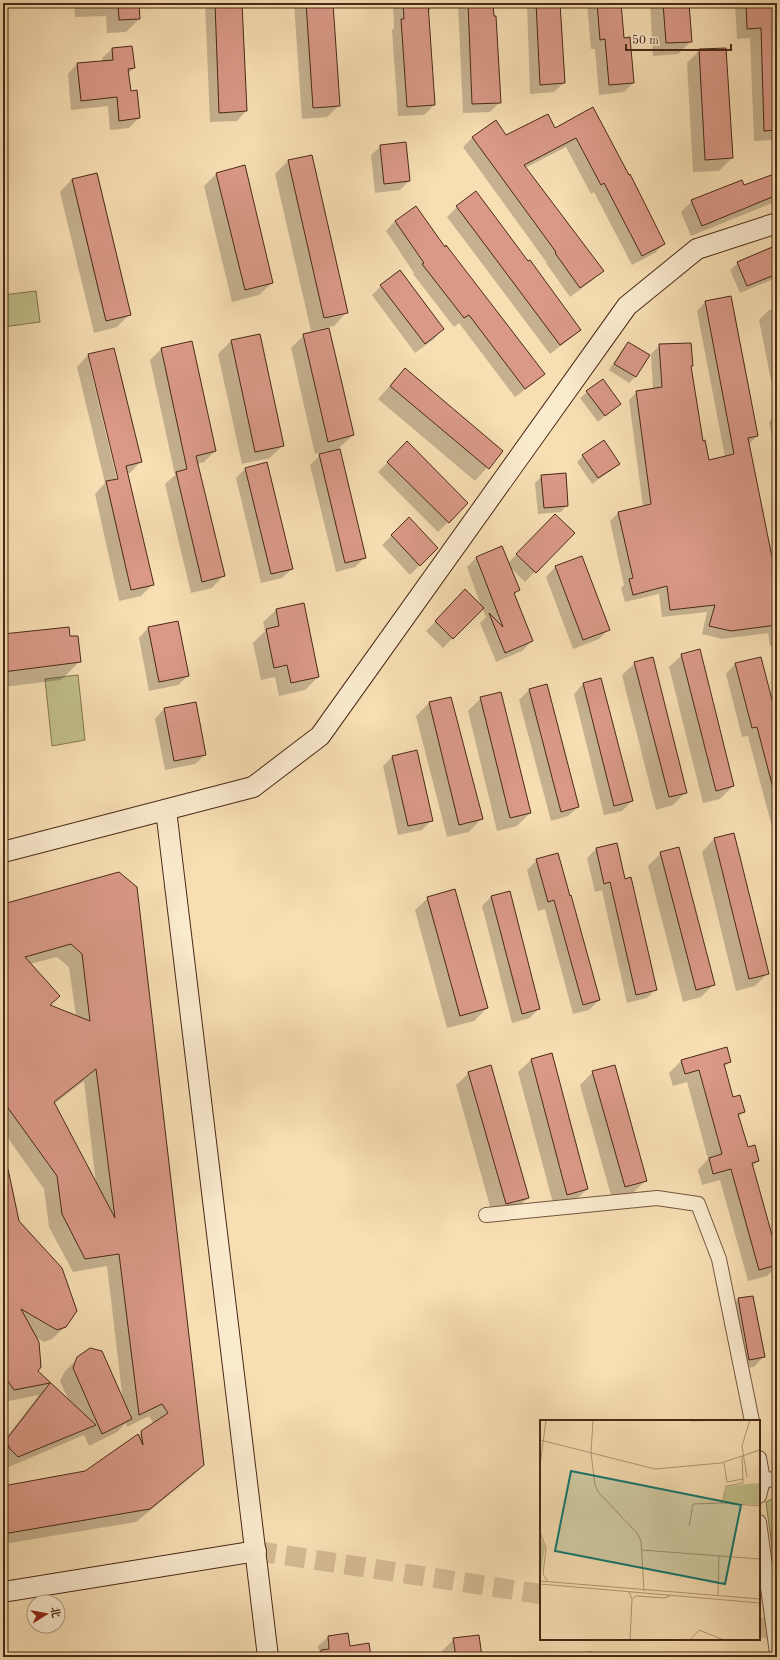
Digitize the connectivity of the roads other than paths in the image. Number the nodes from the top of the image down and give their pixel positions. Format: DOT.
graph roads {
  1 [pos="777,223"];
  2 [pos="166,810"];
  3 [pos="3,852"];
  4 [pos="486,1215"];
  5 [pos="752,1420"];
  6 [pos="760,1460"];
  7 [pos="770,1480"];
  8 [pos="760,1495"];
  9 [pos="760,1529"];
  10 [pos="256,1551"];
  11 [pos="3,1592"];
  12 [pos="777,1653"];
  13 [pos="268,1657"];
  1 -- 2 [label="street"];
  2 -- 3 [label="street"];
  2 -- 10 [label="street"];
  4 -- 5 [label="street"];
  6 -- 7 [label="street"];
  7 -- 8 [label="street"];
  9 -- 12 [label="street"];
  10 -- 11 [label="street"];
  10 -- 13 [label="street"];
}
